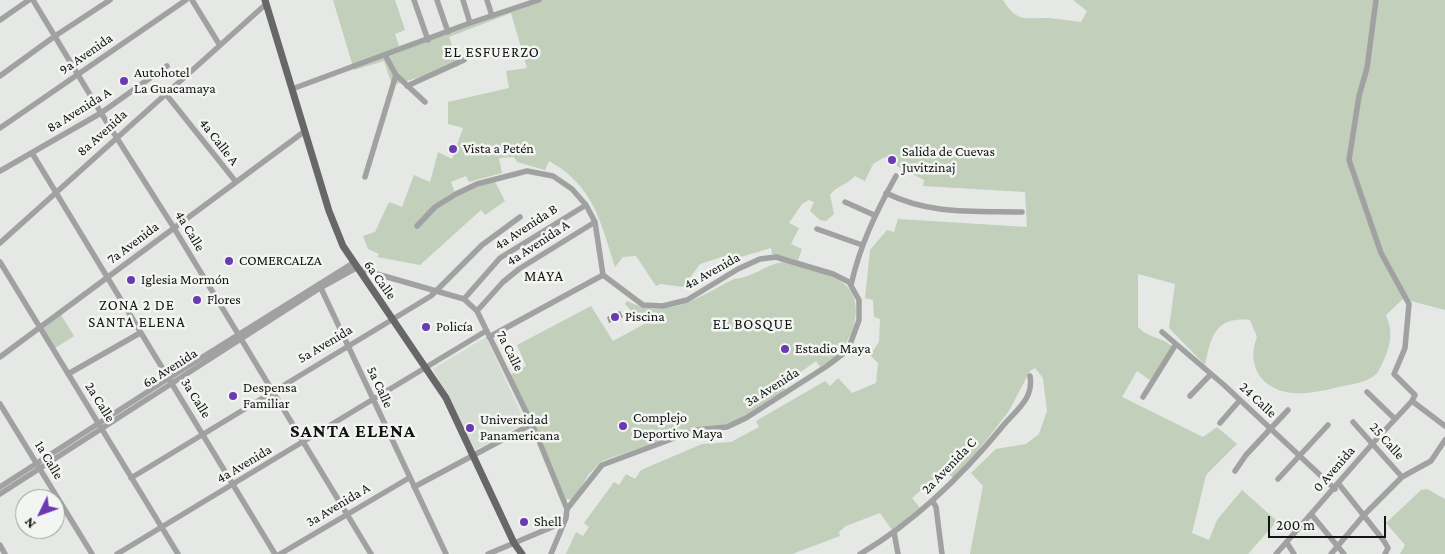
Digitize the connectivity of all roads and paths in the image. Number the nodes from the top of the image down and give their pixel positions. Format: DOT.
graph roads {
  1 [pos="31,0"];
  2 [pos="110,0"];
  3 [pos="186,0"];
  4 [pos="192,0"];
  5 [pos="414,0"];
  6 [pos="437,0"];
  7 [pos="463,0"];
  8 [pos="487,0"];
  9 [pos="539,0"];
  10 [pos="1376,0"];
  11 [pos="265,2"];
  12 [pos="492,16"];
  13 [pos="0,20"];
  14 [pos="470,23"];
  15 [pos="448,32"];
  16 [pos="55,36"];
  17 [pos="428,40"];
  18 [pos="219,44"];
  19 [pos="385,55"];
  20 [pos="464,60"];
  21 [pos="167,66"];
  22 [pos="396,74"];
  23 [pos="78,75"];
  24 [pos="0,76"];
  25 [pos="407,86"];
  26 [pos="292,90"];
  27 [pos="165,93"];
  28 [pos="425,102"];
  29 [pos="100,113"];
  30 [pos="0,128"];
  31 [pos="305,130"];
  32 [pos="117,137"];
  33 [pos="32,153"];
  34 [pos="0,171"];
  35 [pos="896,176"];
  36 [pos="366,177"];
  37 [pos="236,182"];
  38 [pos="55,192"];
  39 [pos="886,193"];
  40 [pos="845,202"];
  41 [pos="586,205"];
  42 [pos="1022,212"];
  43 [pos="874,215"];
  44 [pos="520,217"];
  45 [pos="595,222"];
  46 [pos="418,226"];
  47 [pos="174,228"];
  48 [pos="817,230"];
  49 [pos="0,242"];
  50 [pos="862,245"];
  51 [pos="0,262"];
  52 [pos="355,266"];
  53 [pos="604,275"];
  54 [pos="107,278"];
  55 [pos="850,284"];
  56 [pos="319,286"];
  57 [pos="437,291"];
  58 [pos="464,299"];
  59 [pos="477,311"];
  60 [pos="392,319"];
  61 [pos="39,327"];
  62 [pos="1162,332"];
  63 [pos="140,333"];
  64 [pos="487,334"];
  65 [pos="238,337"];
  66 [pos="1176,344"];
  67 [pos="347,346"];
  68 [pos="0,357"];
  69 [pos="426,366"];
  70 [pos="68,374"];
  71 [pos="1211,374"];
  72 [pos="1030,376"];
  73 [pos="170,380"];
  74 [pos="272,391"];
  75 [pos="1367,392"];
  76 [pos="1143,396"];
  77 [pos="1190,396"];
  78 [pos="372,400"];
  79 [pos="1240,400"];
  80 [pos="1412,401"];
  81 [pos="0,404"];
  82 [pos="1288,410"];
  83 [pos="1395,419"];
  84 [pos="1353,422"];
  85 [pos="1220,423"];
  86 [pos="532,424"];
  87 [pos="99,425"];
  88 [pos="1328,425"];
  89 [pos="1445,426"];
  90 [pos="1270,428"];
  91 [pos="204,434"];
  92 [pos="1445,440"];
  93 [pos="303,443"];
  94 [pos="1373,443"];
  95 [pos="473,456"];
  96 [pos="1300,456"];
  97 [pos="38,466"];
  98 [pos="1235,472"];
  99 [pos="1402,477"];
  100 [pos="131,478"];
  101 [pos="409,478"];
  102 [pos="1278,480"];
  103 [pos="233,485"];
  104 [pos="1336,486"];
  105 [pos="414,487"];
  106 [pos="0,488"];
  107 [pos="0,494"];
  108 [pos="933,502"];
  109 [pos="567,509"];
  110 [pos="346,514"];
  111 [pos="1311,514"];
  112 [pos="1364,515"];
  113 [pos="564,522"];
  114 [pos="162,528"];
  115 [pos="894,532"];
  116 [pos="1287,542"];
  117 [pos="514,543"];
  118 [pos="0,545"];
  119 [pos="1338,546"];
  120 [pos="1387,551"];
  121 [pos="5,554"];
  122 [pos="92,554"];
  123 [pos="116,554"];
  124 [pos="178,554"];
  125 [pos="275,554"];
  126 [pos="280,554"];
  127 [pos="371,554"];
  128 [pos="446,554"];
  129 [pos="488,554"];
  130 [pos="522,554"];
  131 [pos="551,554"];
  132 [pos="860,554"];
  133 [pos="898,554"];
  134 [pos="942,554"];
  135 [pos="1276,554"];
  136 [pos="1294,554"];
  137 [pos="1331,554"];
  138 [pos="1344,554"];
  1 -- 13 [label="street"];
  1 -- 16 [label="street, 4a Calle"];
  2 -- 16 [label="street"];
  3 -- 23 [label="street, 9a Avenida"];
  4 -- 18 [label="street"];
  5 -- 17 [label="street"];
  6 -- 15 [label="street"];
  7 -- 14 [label="street"];
  8 -- 12 [label="street"];
  9 -- 12 [label="street"];
  10 -- 80 [label="street"];
  11 -- 18 [label="street, 8a Avenida"];
  11 -- 26 [label="main road, 6a Calle"];
  12 -- 14 [label="street"];
  14 -- 15 [label="street"];
  15 -- 17 [label="street"];
  16 -- 23 [label="street, 4a Calle"];
  16 -- 24 [label="street"];
  17 -- 19 [label="street"];
  18 -- 27 [label="street, 8a Avenida"];
  19 -- 22 [label="street"];
  19 -- 26 [label="street"];
  20 -- 25 [label="street"];
  21 -- 29 [label="street, 8a Avenida A"];
  22 -- 25 [label="street"];
  22 -- 36 [label="street"];
  23 -- 29 [label="street, 4a Calle"];
  23 -- 30 [label="street, 9a Avenida"];
  25 -- 28 [label="street"];
  26 -- 31 [label="main road, 6a Calle"];
  27 -- 32 [label="street, 8a Avenida"];
  27 -- 37 [label="street, 4a Calle A"];
  29 -- 32 [label="street, 4a Calle"];
  29 -- 33 [label="street, 8a Avenida A"];
  31 -- 37 [label="street, 7a Avenida"];
  31 -- 52 [label="main road, 6a Calle"];
  32 -- 38 [label="street, 8a Avenida"];
  32 -- 47 [label="street, 4a Calle"];
  33 -- 34 [label="street, 8a Avenida A"];
  33 -- 38 [label="street, 3a Calle"];
  35 -- 39 [label="street"];
  37 -- 47 [label="street, 7a Avenida"];
  38 -- 49 [label="street, 8a Avenida"];
  38 -- 54 [label="street, 3a Calle"];
  39 -- 42 [label="street"];
  39 -- 43 [label="street"];
  40 -- 43 [label="street"];
  41 -- 45 [label="street"];
  41 -- 46 [label="street"];
  41 -- 58 [label="street, 4a Avenida B"];
  43 -- 50 [label="street"];
  44 -- 57 [label="street, 5a Avenida"];
  45 -- 53 [label="street"];
  45 -- 59 [label="street, 4a Avenida A"];
  47 -- 54 [label="street, 7a Avenida"];
  47 -- 65 [label="street, 4a Calle"];
  48 -- 50 [label="street"];
  50 -- 55 [label="street"];
  51 -- 61 [label="street, 2a Calle"];
  52 -- 56 [label="street, 6a Avenida"];
  52 -- 57 [label="street, 7a Calle"];
  52 -- 60 [label="main road, 6a Calle"];
  53 -- 55 [label="street, 4a Avenida"];
  53 -- 64 [label="street, 4a Avenida"];
  54 -- 61 [label="street, 7a Avenida"];
  54 -- 63 [label="street, 3a Calle"];
  55 -- 109 [label="street, 3a Avenida"];
  56 -- 65 [label="street, 6a Avenida"];
  56 -- 67 [label="street, 5a Calle"];
  57 -- 58 [label="street, 7a Calle"];
  57 -- 60 [label="street, 5a Avenida"];
  58 -- 59 [label="street, 7a Calle"];
  59 -- 64 [label="street, 7a Calle"];
  60 -- 67 [label="street, 5a Avenida"];
  60 -- 69 [label="main road, 6a Calle"];
  61 -- 68 [label="street, 7a Avenida"];
  61 -- 70 [label="street, 2a Calle"];
  62 -- 66 [label="street, 24 Calle"];
  63 -- 70 [label="street"];
  63 -- 73 [label="street, 3a Calle"];
  64 -- 69 [label="street, 4a Avenida"];
  64 -- 86 [label="street, 7a Calle"];
  65 -- 73 [label="street, 6a Avenida"];
  65 -- 74 [label="street, 4a Calle"];
  66 -- 71 [label="street, 24 Calle"];
  66 -- 76 [label="street"];
  67 -- 74 [label="street, 5a Avenida"];
  67 -- 78 [label="street, 5a Calle"];
  69 -- 78 [label="street, 4a Avenida"];
  69 -- 95 [label="main road, 6a Calle"];
  70 -- 87 [label="street, 2a Calle"];
  71 -- 77 [label="street"];
  71 -- 79 [label="street, 24 Calle"];
  72 -- 108 [label="street, 2a Avenida C"];
  73 -- 87 [label="street, 6a Avenida"];
  73 -- 91 [label="street, 3a Calle"];
  74 -- 91 [label="street, 5a Avenida"];
  74 -- 93 [label="street, 4a Calle"];
  75 -- 83 [label="street"];
  78 -- 93 [label="street, 4a Avenida"];
  78 -- 101 [label="street, 5a Calle"];
  79 -- 85 [label="street"];
  79 -- 90 [label="street, 24 Calle"];
  80 -- 83 [label="street, 0 Avenida"];
  80 -- 89 [label="street"];
  81 -- 97 [label="street, 1a Calle"];
  82 -- 90 [label="street"];
  83 -- 94 [label="street, 0 Avenida"];
  84 -- 94 [label="street, 25 Calle"];
  86 -- 95 [label="street"];
  86 -- 109 [label="street, 7a Calle"];
  87 -- 97 [label="street, 6a Avenida"];
  87 -- 100 [label="street, 2a Calle"];
  88 -- 96 [label="street"];
  90 -- 96 [label="street, 24 Calle"];
  90 -- 98 [label="street"];
  91 -- 100 [label="street, 5a Avenida"];
  91 -- 103 [label="street, 3a Calle"];
  92 -- 99 [label="street"];
  93 -- 103 [label="street, 4a Avenida"];
  93 -- 110 [label="street, 4a Calle"];
  94 -- 99 [label="street, 25 Calle"];
  94 -- 104 [label="street, 0 Avenida"];
  95 -- 105 [label="street"];
  95 -- 117 [label="main road, 6a Calle"];
  96 -- 102 [label="street"];
  96 -- 104 [label="street, 24 Calle"];
  97 -- 106 [label="street, 6a Avenida"];
  97 -- 107 [label="street, 6a Avenida"];
  97 -- 122 [label="street, 1a Calle"];
  99 -- 112 [label="street"];
  100 -- 114 [label="street, 2a Calle"];
  101 -- 105 [label="street, 5a Calle"];
  101 -- 110 [label="street, 3a Avenida A"];
  103 -- 114 [label="street, 4a Avenida"];
  103 -- 125 [label="street, 3a Calle"];
  104 -- 111 [label="street, 0 Avenida"];
  104 -- 112 [label="street, 24 Calle"];
  105 -- 128 [label="street, 5a Calle"];
  108 -- 115 [label="street, 2a Avenida C"];
  108 -- 134 [label="street"];
  109 -- 113 [label="street"];
  110 -- 126 [label="street, 3a Avenida A"];
  110 -- 127 [label="street, 4a Calle"];
  111 -- 116 [label="street, 0 Avenida"];
  111 -- 119 [label="street"];
  112 -- 119 [label="street"];
  112 -- 120 [label="street, 24 Calle"];
  113 -- 117 [label="street"];
  113 -- 131 [label="street"];
  114 -- 123 [label="street, 4a Avenida"];
  114 -- 124 [label="street, 2a Calle"];
  115 -- 132 [label="street, 2a Avenida C"];
  115 -- 133 [label="street"];
  116 -- 135 [label="street, 0 Avenida"];
  116 -- 136 [label="street"];
  117 -- 129 [label="street"];
  117 -- 130 [label="main road, 6a Calle"];
  118 -- 121 [label="street"];
  119 -- 137 [label="street"];
  119 -- 138 [label="street"];
}
